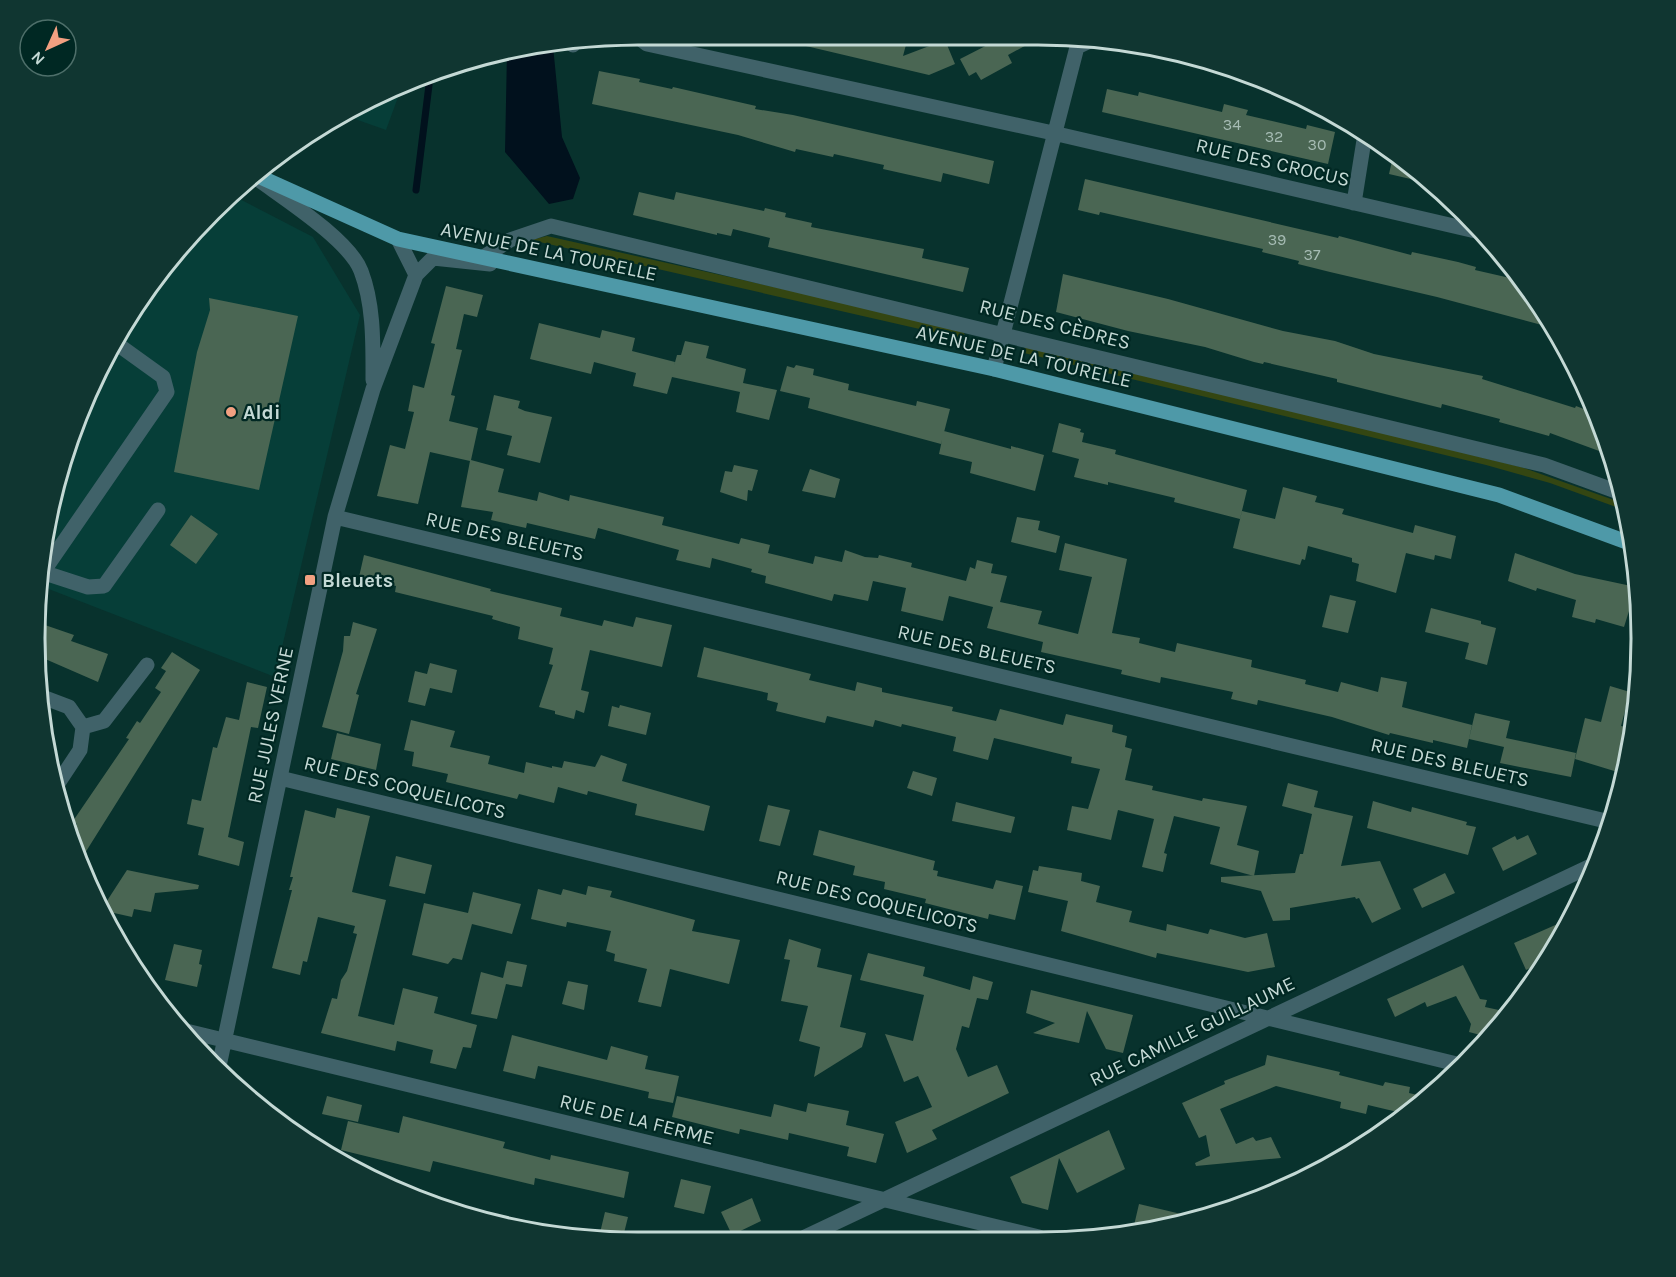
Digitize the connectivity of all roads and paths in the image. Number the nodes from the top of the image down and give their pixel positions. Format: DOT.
graph roads {
  1 [pos="653,45"];
  2 [pos="1077,46"];
  3 [pos="1053,133"];
  4 [pos="1364,143"];
  5 [pos="263,179"];
  6 [pos="261,180"];
  7 [pos="1354,203"];
  8 [pos="1467,229"];
  9 [pos="398,239"];
  10 [pos="482,258"];
  11 [pos="528,268"];
  12 [pos="417,275"];
  13 [pos="1003,333"];
  14 [pos="122,347"];
  15 [pos="994,369"];
  16 [pos="373,389"];
  17 [pos="1612,489"];
  18 [pos="158,510"];
  19 [pos="335,516"];
  20 [pos="1623,541"];
  21 [pos="50,565"];
  22 [pos="49,574"];
  23 [pos="147,665"];
  24 [pos="48,699"];
  25 [pos="83,727"];
  26 [pos="61,777"];
  27 [pos="280,778"];
  28 [pos="1603,820"];
  29 [pos="1584,869"];
  30 [pos="1270,1018"];
  31 [pos="195,1033"];
  32 [pos="225,1041"];
  33 [pos="221,1060"];
  34 [pos="1452,1063"];
  35 [pos="884,1200"];
  36 [pos="816,1232"];
  37 [pos="1018,1232"];
  1 -- 3 [label="street, RUE DES CROCUS"];
  2 -- 3 [label="street"];
  3 -- 7 [label="street, RUE DES CROCUS"];
  3 -- 13 [label="street"];
  4 -- 7 [label="street"];
  5 -- 9 [label="main road, AVENUE DE LA TOURELLE"];
  6 -- 16 [label="street, RUE JULES VERNE"];
  7 -- 8 [label="street, RUE DES CROCUS"];
  9 -- 10 [label="main road, AVENUE DE LA TOURELLE"];
  9 -- 12 [label="street"];
  10 -- 11 [label="main road, AVENUE DE LA TOURELLE"];
  10 -- 13 [label="street, RUE DES CÈDRES"];
  11 -- 12 [label="street"];
  11 -- 15 [label="main road, AVENUE DE LA TOURELLE"];
  12 -- 16 [label="street, RUE JULES VERNE"];
  13 -- 15 [label="street"];
  13 -- 17 [label="street, RUE DES CÈDRES"];
  14 -- 21 [label="street"];
  15 -- 20 [label="main road, AVENUE DE LA TOURELLE"];
  16 -- 19 [label="street, RUE JULES VERNE"];
  18 -- 22 [label="street"];
  19 -- 27 [label="street, RUE JULES VERNE"];
  19 -- 28 [label="street, RUE DES BLEUETS"];
  23 -- 25 [label="street"];
  24 -- 25 [label="street"];
  25 -- 26 [label="street"];
  27 -- 30 [label="street, RUE DES COQUELICOTS"];
  27 -- 32 [label="street, RUE JULES VERNE"];
  29 -- 30 [label="street, RUE CAMILLE GUILLAUME"];
  30 -- 34 [label="street, RUE DES COQUELICOTS"];
  30 -- 35 [label="street, RUE CAMILLE GUILLAUME"];
  31 -- 32 [label="street, RUE DE LA FERME"];
  32 -- 33 [label="street, RUE JULES VERNE"];
  32 -- 35 [label="street, RUE DE LA FERME"];
  35 -- 36 [label="street, RUE CAMILLE GUILLAUME"];
  35 -- 37 [label="street, RUE DE LA FERME"];
}
